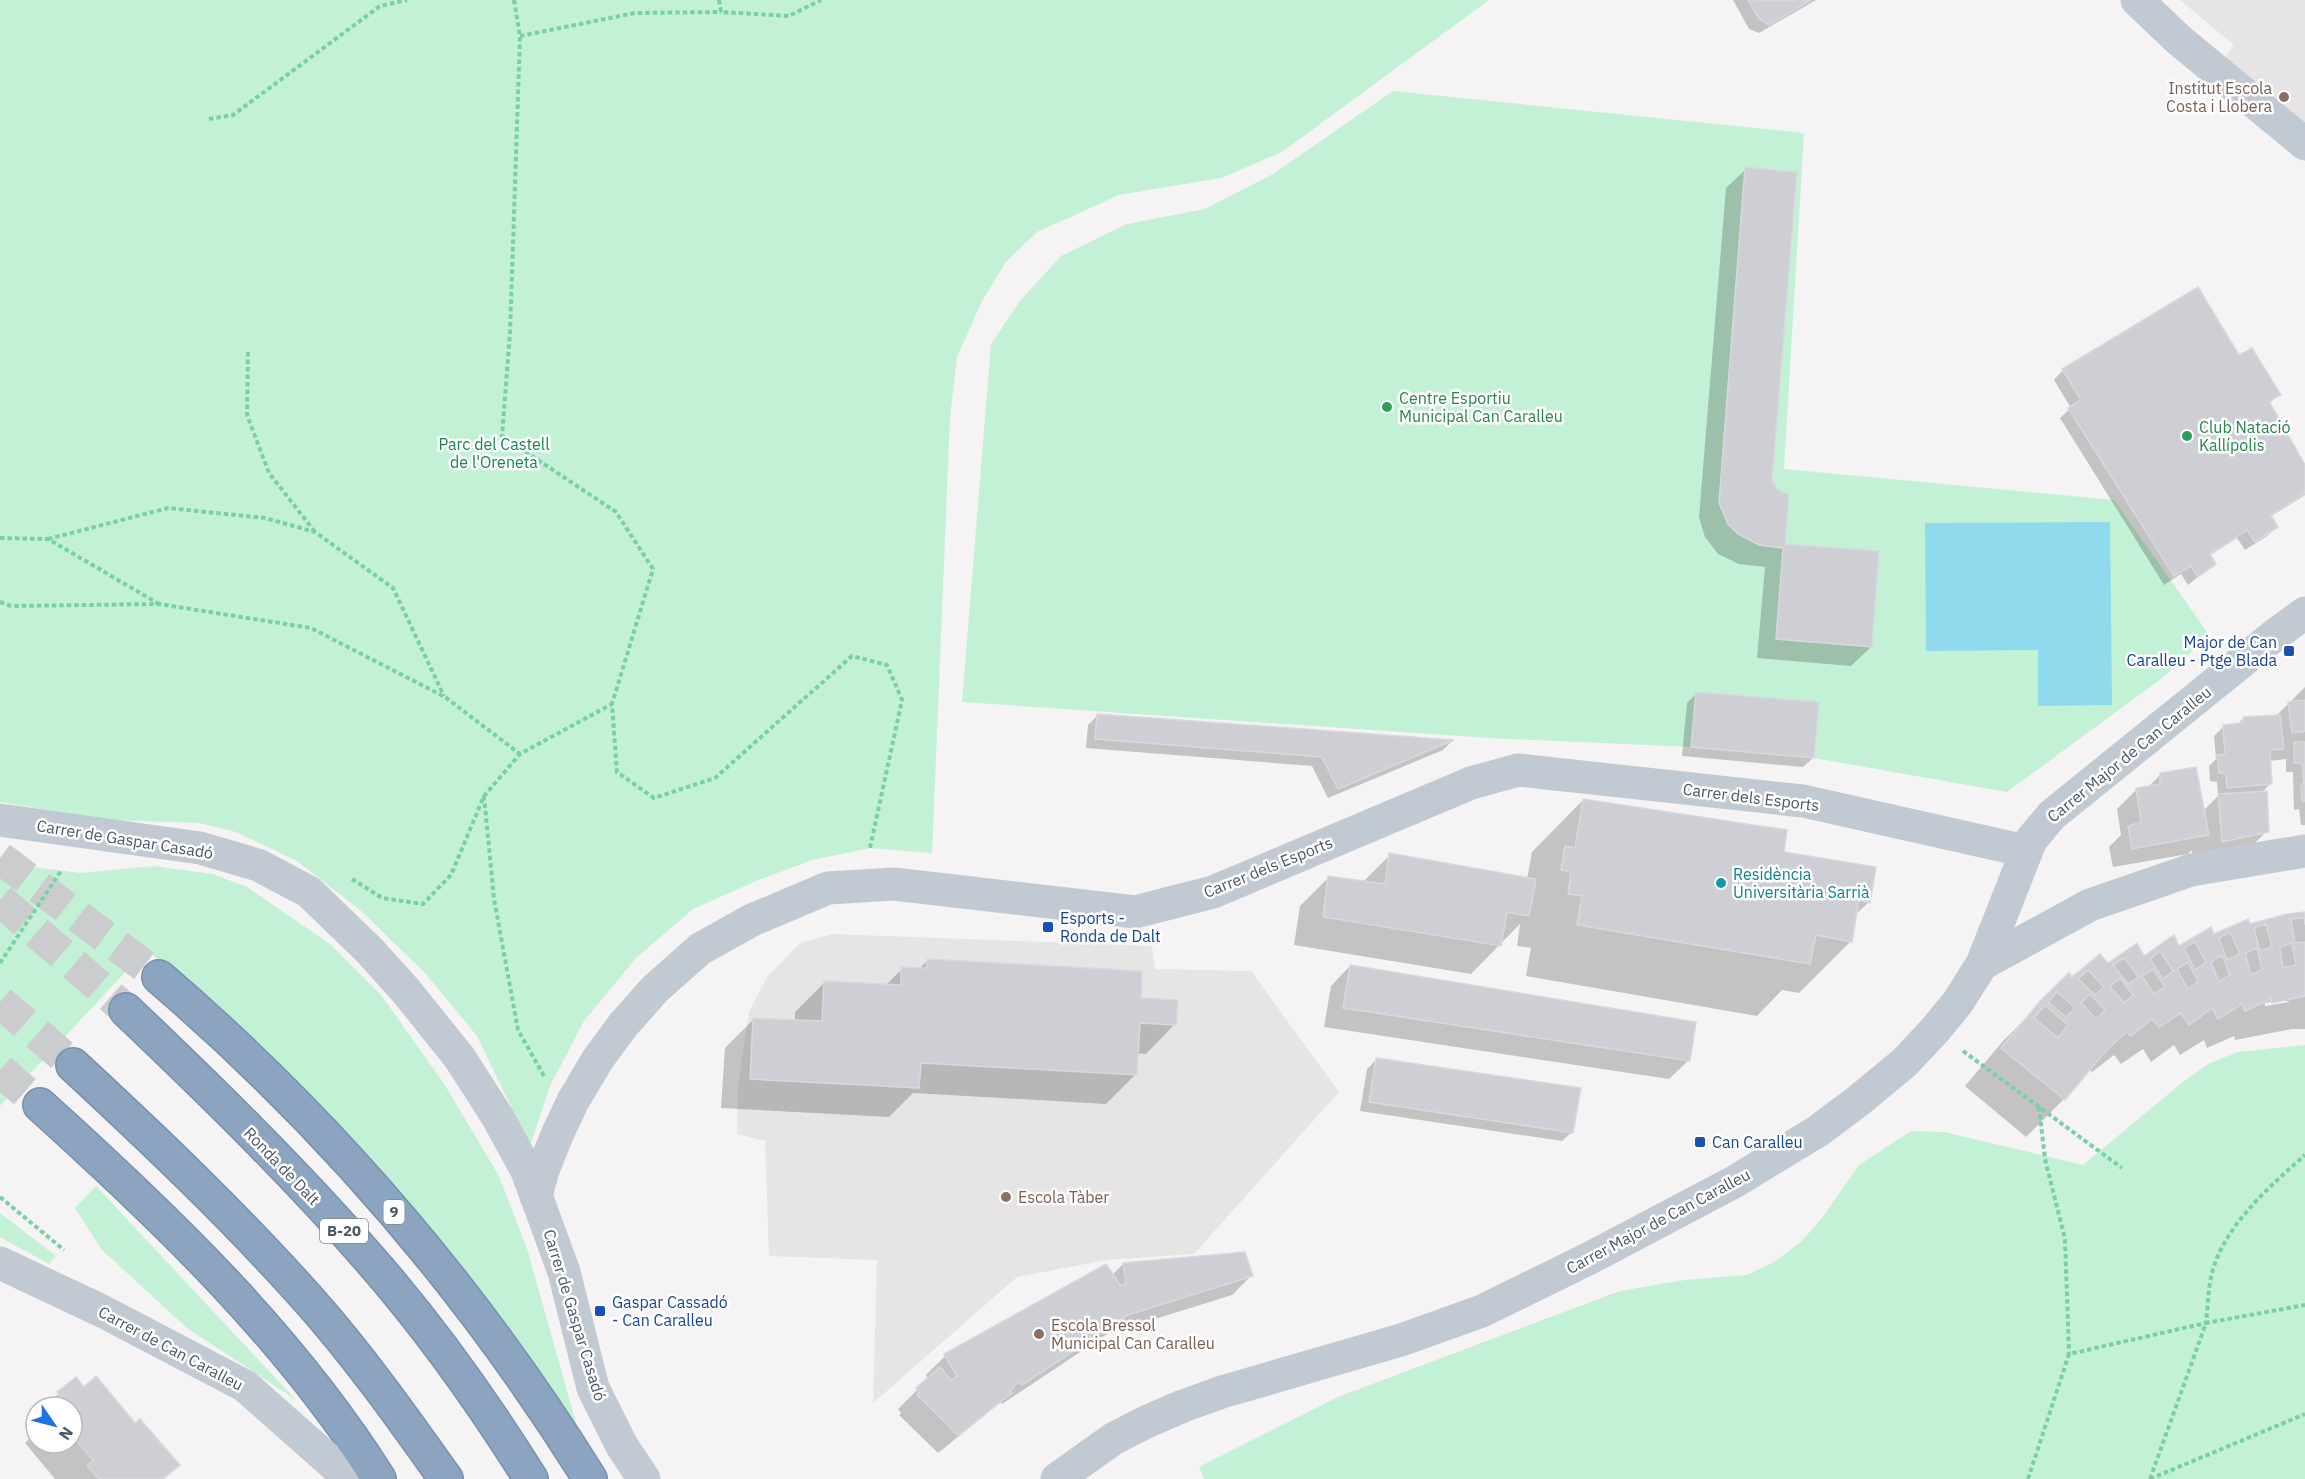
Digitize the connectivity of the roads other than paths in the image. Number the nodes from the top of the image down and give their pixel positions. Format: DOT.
graph roads {
  1 [pos="2137,0"];
  2 [pos="2305,144"];
  3 [pos="2305,613"];
  4 [pos="0,820"];
  5 [pos="2026,851"];
  6 [pos="2305,851"];
  7 [pos="1982,964"];
  8 [pos="159,976"];
  9 [pos="126,1010"];
  10 [pos="73,1065"];
  11 [pos="40,1104"];
  12 [pos="536,1196"];
  13 [pos="2,1269"];
  14 [pos="346,1479"];
  15 [pos="379,1479"];
  16 [pos="446,1479"];
  17 [pos="531,1479"];
  18 [pos="590,1479"];
  19 [pos="644,1479"];
  20 [pos="1058,1479"];
  1 -- 2 [label="street"];
  3 -- 5 [label="street, Carrer Major de Can Caralleu"];
  4 -- 12 [label="street, Carrer de Gaspar Casadó"];
  5 -- 7 [label="street, Carrer Major de Can Caralleu"];
  5 -- 12 [label="street, Carrer dels Esports"];
  6 -- 7 [label="street"];
  7 -- 20 [label="street, Carrer Major de Can Caralleu"];
  8 -- 18 [label="highway, 9"];
  9 -- 17 [label="highway, Ronda de Dalt / B-20"];
  10 -- 16 [label="highway"];
  11 -- 15 [label="highway"];
  12 -- 19 [label="street, Carrer de Gaspar Casadó"];
  13 -- 14 [label="street, Carrer de Can Caralleu"];
}
